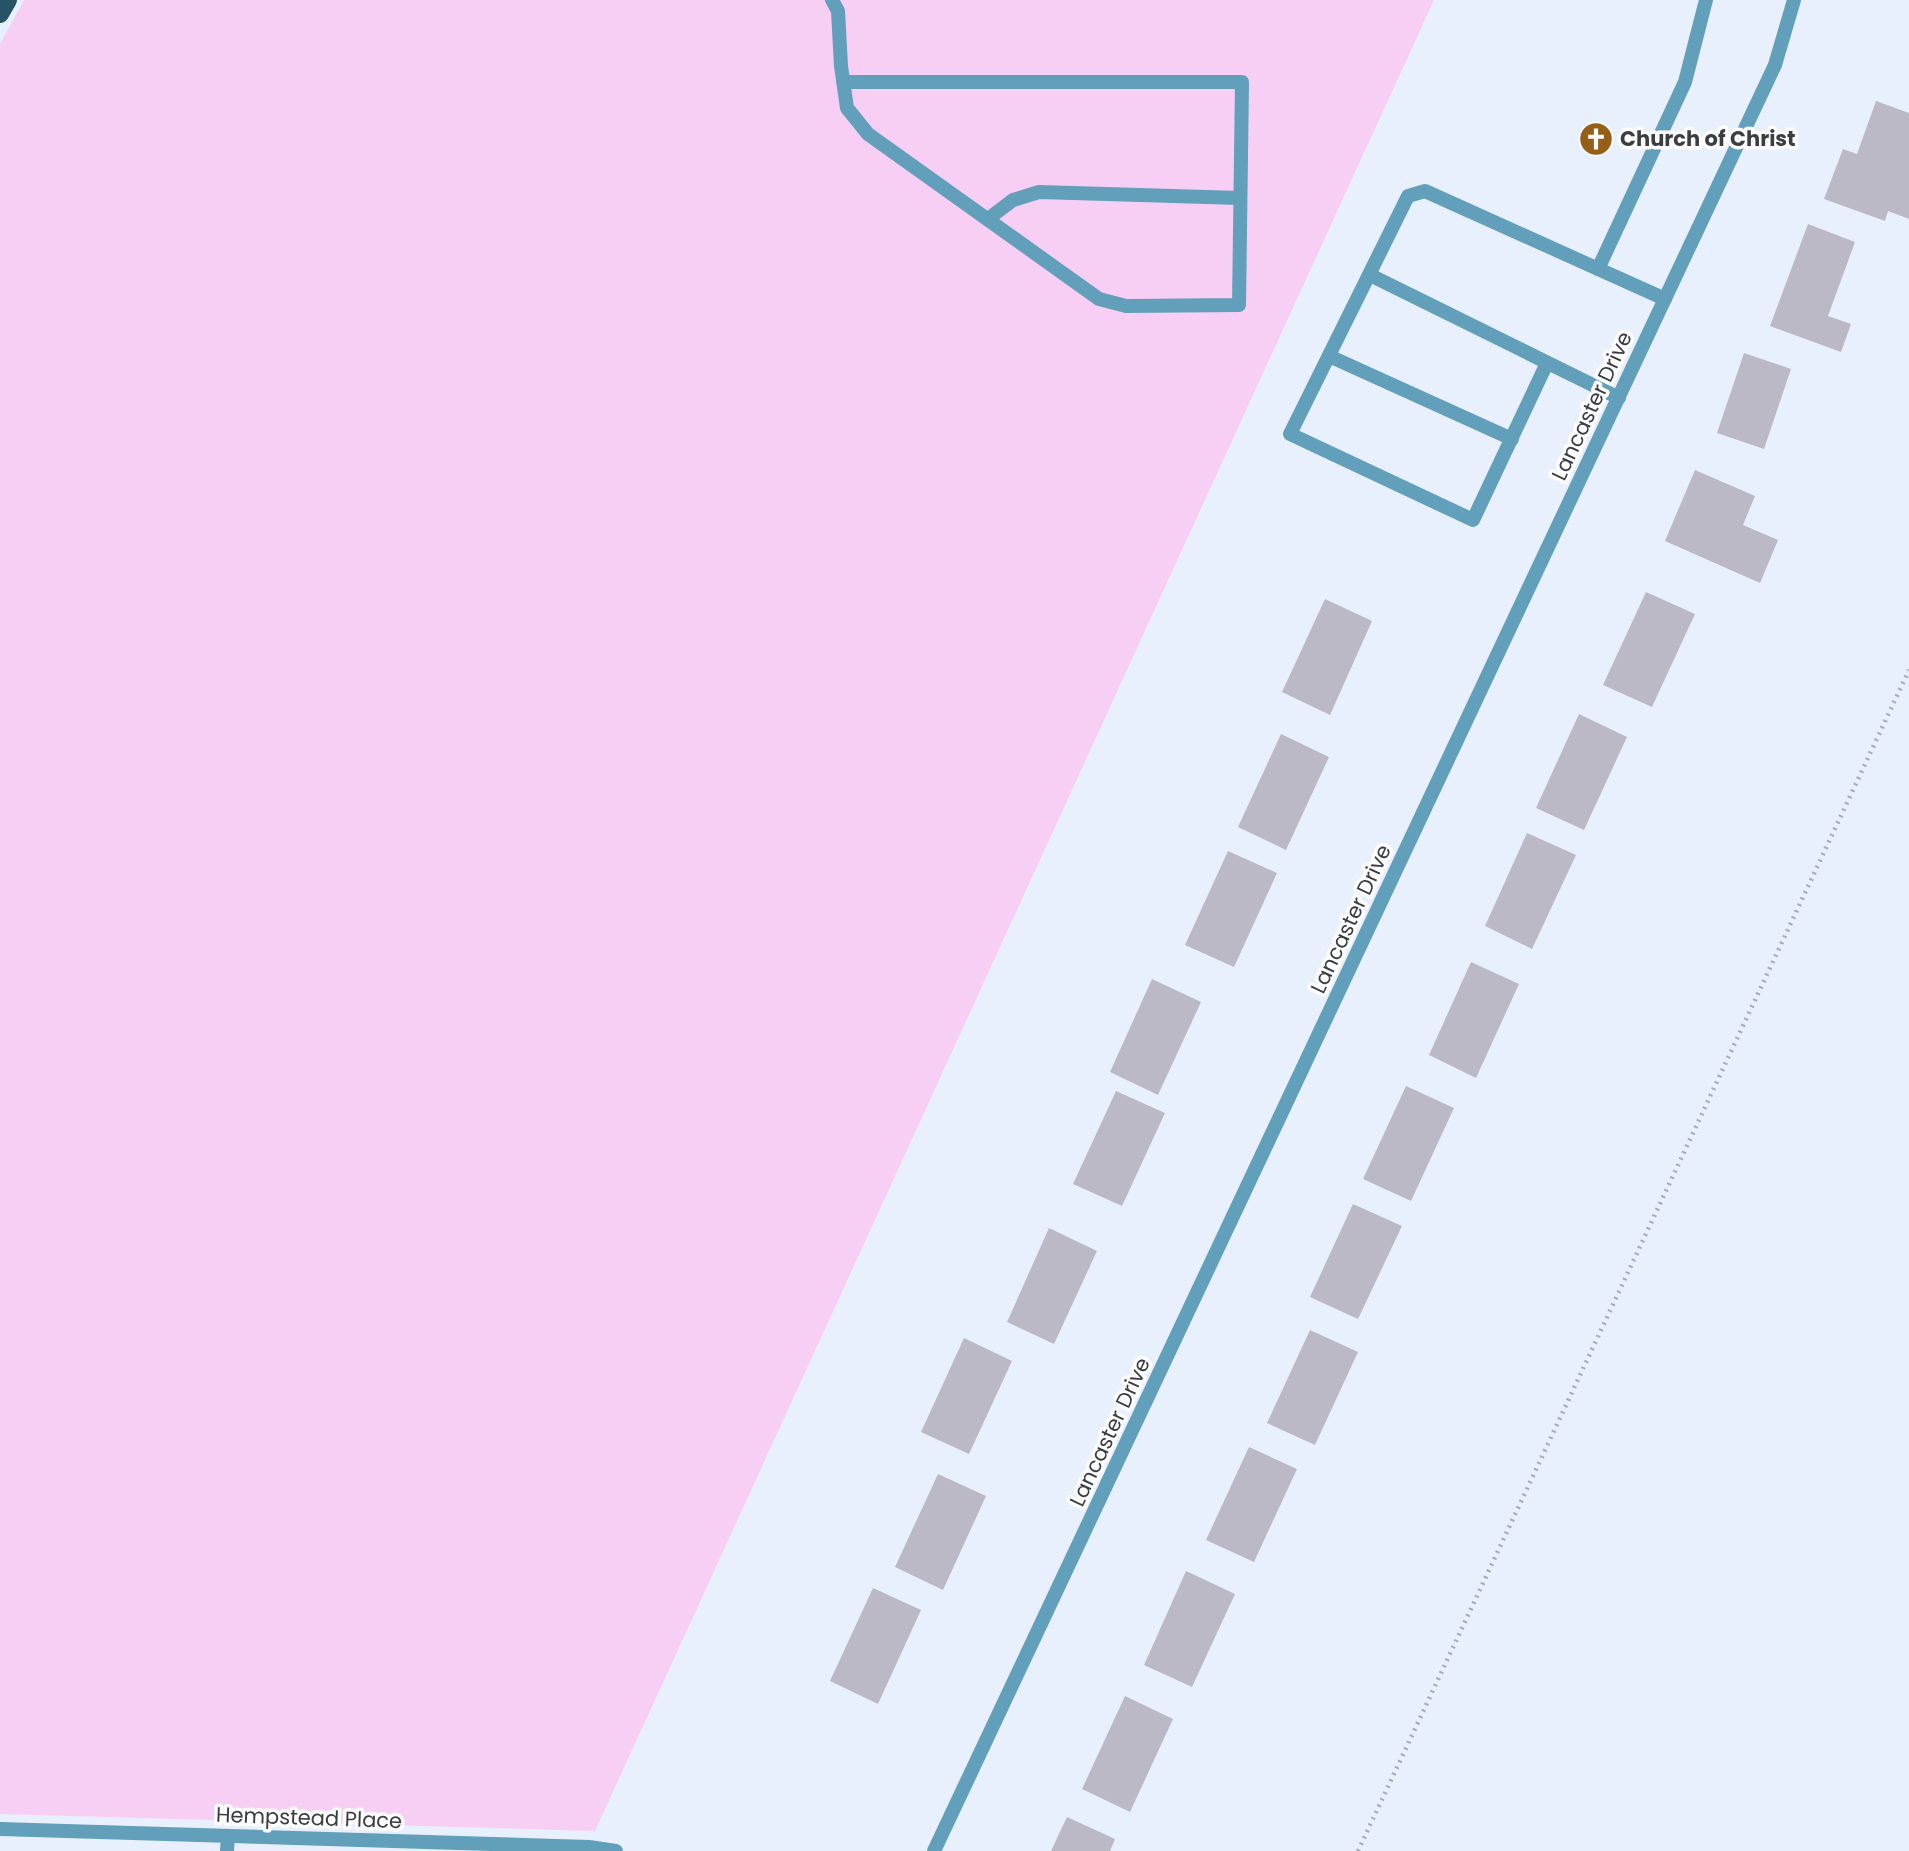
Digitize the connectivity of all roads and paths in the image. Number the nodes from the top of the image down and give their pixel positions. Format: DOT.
graph roads {
  1 [pos="8,0"];
  2 [pos="1706,0"];
  3 [pos="1794,0"];
  4 [pos="838,4"];
  5 [pos="0,14"];
  6 [pos="843,82"];
  7 [pos="1240,198"];
  8 [pos="988,219"];
  9 [pos="1598,269"];
  10 [pos="1370,275"];
  11 [pos="1665,299"];
  12 [pos="1329,356"];
  13 [pos="1547,363"];
  14 [pos="1619,398"];
  15 [pos="1512,439"];
  16 [pos="1909,670"];
  17 [pos="0,1829"];
  18 [pos="228,1844"];
  19 [pos="616,1851"];
  20 [pos="934,1851"];
  21 [pos="1358,1851"];
  1 -- 5 [label="main road"];
  2 -- 9 [label="street"];
  3 -- 11 [label="street, Lancaster Drive"];
  4 -- 6 [label="street"];
  6 -- 7 [label="street"];
  6 -- 8 [label="street"];
  7 -- 8 [label="street"];
  7 -- 8 [label="street"];
  9 -- 10 [label="street"];
  9 -- 11 [label="street"];
  10 -- 12 [label="street"];
  10 -- 13 [label="street"];
  11 -- 14 [label="street, Lancaster Drive"];
  12 -- 15 [label="street"];
  12 -- 15 [label="street"];
  13 -- 14 [label="street"];
  13 -- 15 [label="street"];
  14 -- 20 [label="street, Lancaster Drive"];
  16 -- 21 [label="path"];
  17 -- 18 [label="street, Hempstead Place"];
  18 -- 19 [label="street, Hempstead Place"];
}
